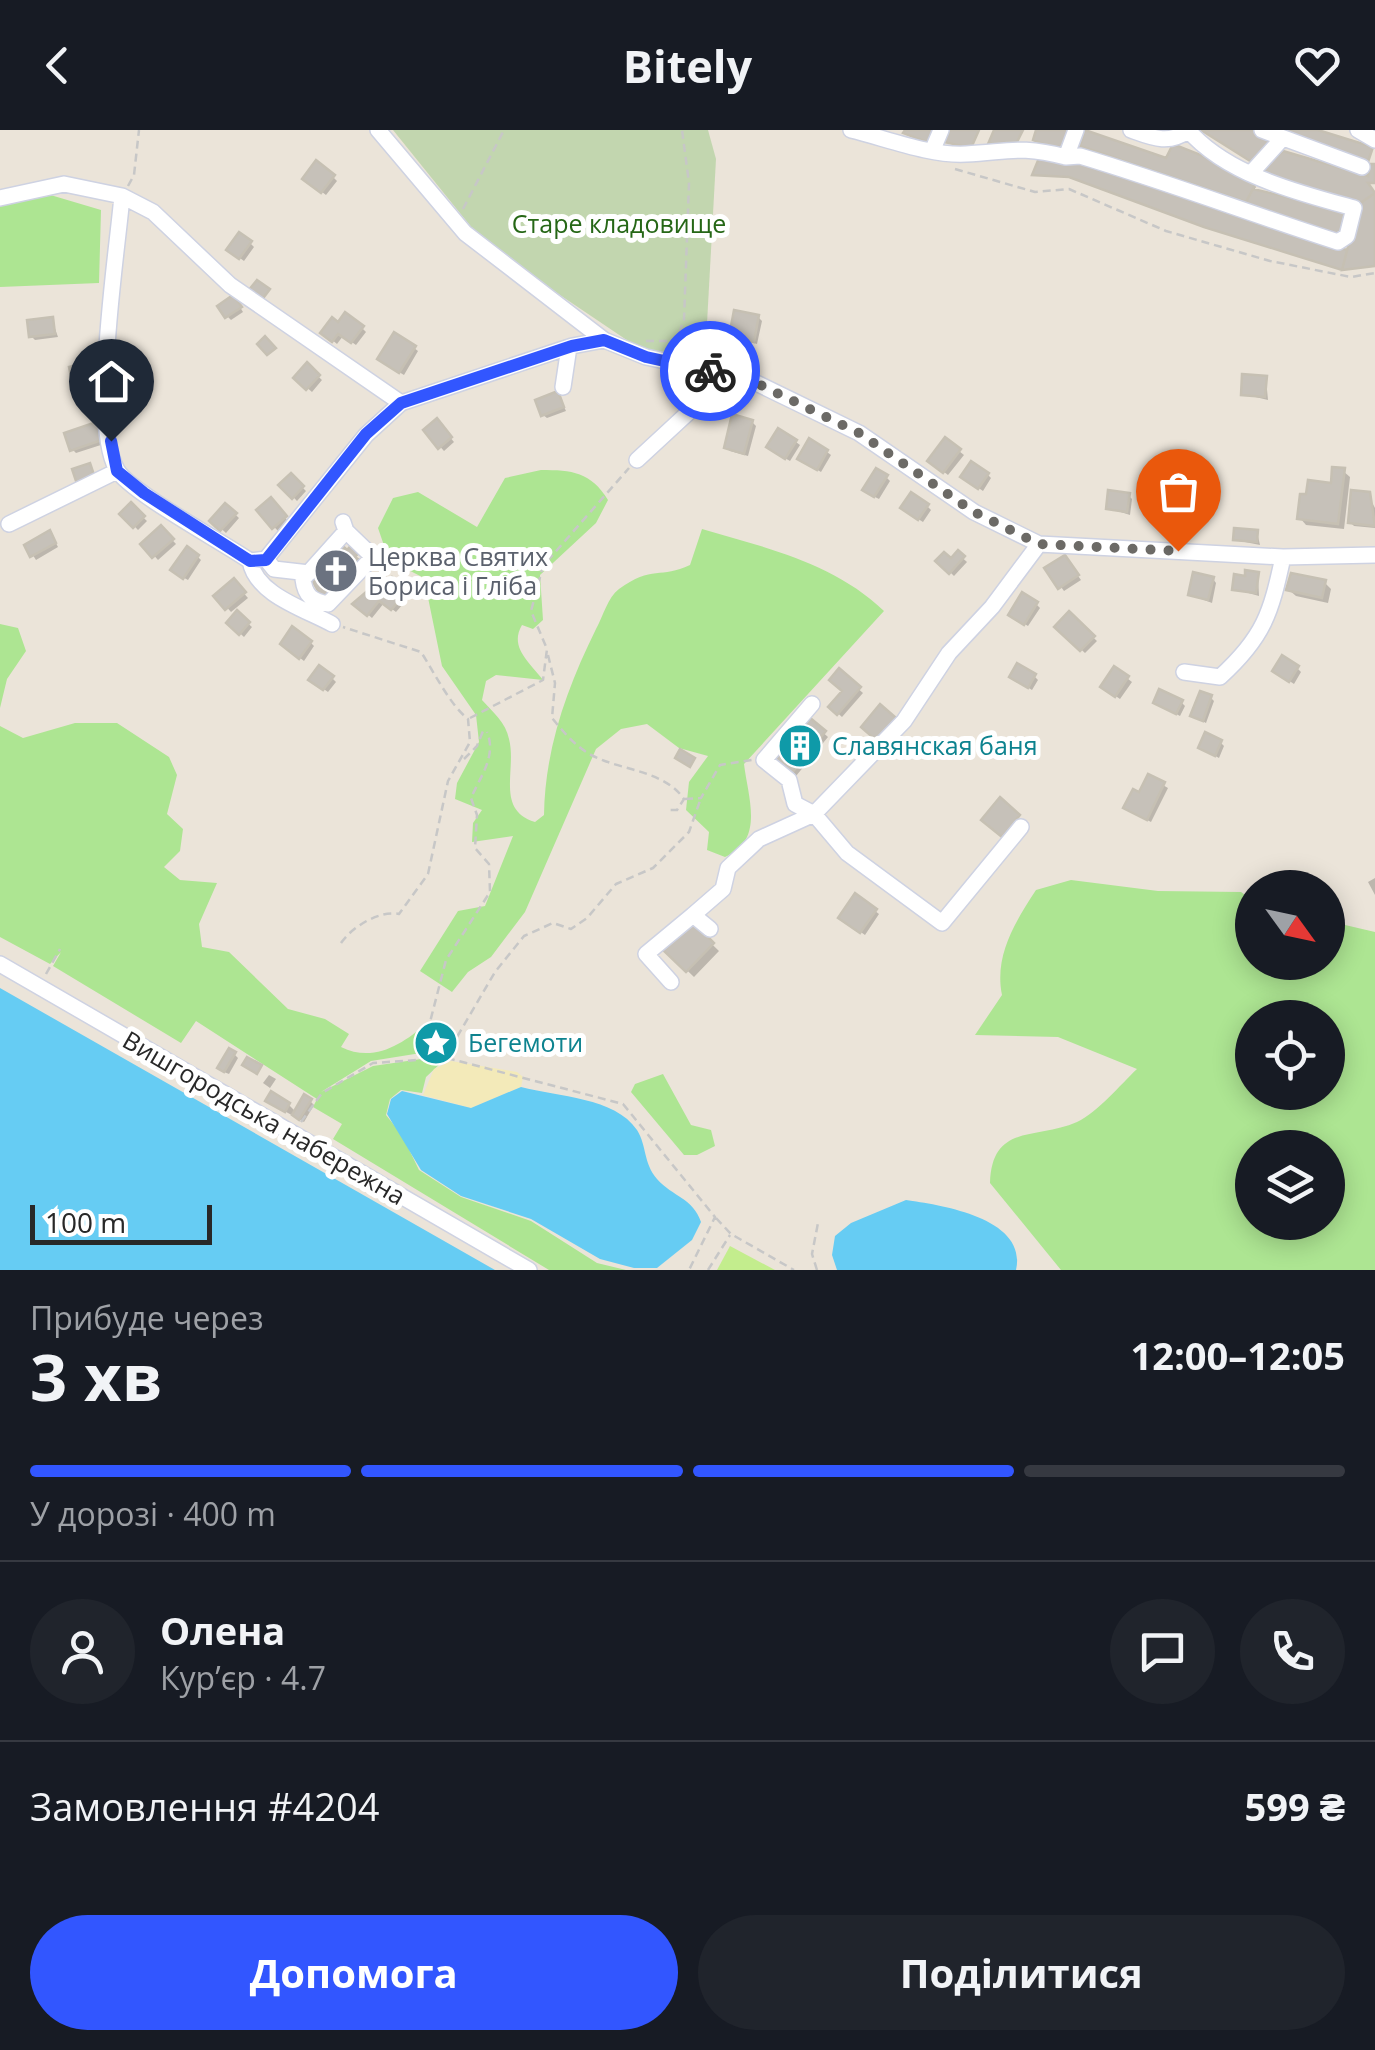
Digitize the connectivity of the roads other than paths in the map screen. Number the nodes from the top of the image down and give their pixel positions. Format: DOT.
graph roads {
  1 [pos="378,130"];
  2 [pos="854,130"];
  3 [pos="941,130"];
  4 [pos="1031,130"];
  5 [pos="1076,130"];
  6 [pos="1131,130"];
  7 [pos="1188,130"];
  8 [pos="1262,130"];
  9 [pos="1358,130"];
  10 [pos="898,135"];
  11 [pos="1281,140"];
  12 [pos="1375,140"];
  13 [pos="1024,146"];
  14 [pos="933,148"];
  15 [pos="1066,157"];
  16 [pos="1362,167"];
  17 [pos="1252,172"];
  18 [pos="122,196"];
  19 [pos="0,198"];
  20 [pos="604,340"];
  21 [pos="569,348"];
  22 [pos="746,378"];
  23 [pos="563,387"];
  24 [pos="401,403"];
  25 [pos="637,460"];
  26 [pos="117,471"];
  27 [pos="9,524"];
  28 [pos="1039,544"];
  29 [pos="1375,555"];
  30 [pos="1283,556"];
  31 [pos="258,560"];
  32 [pos="308,573"];
  33 [pos="332,624"];
  34 [pos="1184,672"];
  35 [pos="812,704"];
  36 [pos="814,814"];
  37 [pos="1021,827"];
  38 [pos="694,914"];
  39 [pos="710,928"];
  40 [pos="0,964"];
  41 [pos="671,982"];
  42 [pos="529,1270"];
  1 -- 20 [label="street"];
  2 -- 10 [label="street"];
  3 -- 14 [label="street"];
  4 -- 13 [label="street"];
  5 -- 15 [label="street"];
  6 -- 7 [label="street"];
  7 -- 17 [label="street"];
  8 -- 11 [label="street"];
  9 -- 12 [label="street"];
  10 -- 14 [label="street"];
  11 -- 16 [label="street"];
  11 -- 17 [label="street"];
  13 -- 14 [label="street"];
  13 -- 15 [label="street"];
  15 -- 17 [label="street"];
  18 -- 19 [label="street"];
  18 -- 24 [label="street"];
  18 -- 26 [label="street"];
  20 -- 21 [label="street"];
  20 -- 22 [label="street"];
  21 -- 23 [label="street"];
  21 -- 24 [label="street"];
  22 -- 25 [label="street"];
  22 -- 28 [label="street"];
  24 -- 31 [label="street"];
  26 -- 27 [label="street"];
  26 -- 31 [label="street"];
  28 -- 30 [label="street"];
  28 -- 36 [label="street"];
  29 -- 30 [label="street"];
  30 -- 34 [label="street"];
  31 -- 32 [label="street"];
  31 -- 33 [label="street"];
  32 -- 32 [label="street"];
  35 -- 36 [label="street"];
  36 -- 37 [label="street"];
  36 -- 38 [label="street"];
  38 -- 39 [label="street"];
  38 -- 41 [label="street"];
  40 -- 42 [label="street, Вишгородська набережна"];
}
